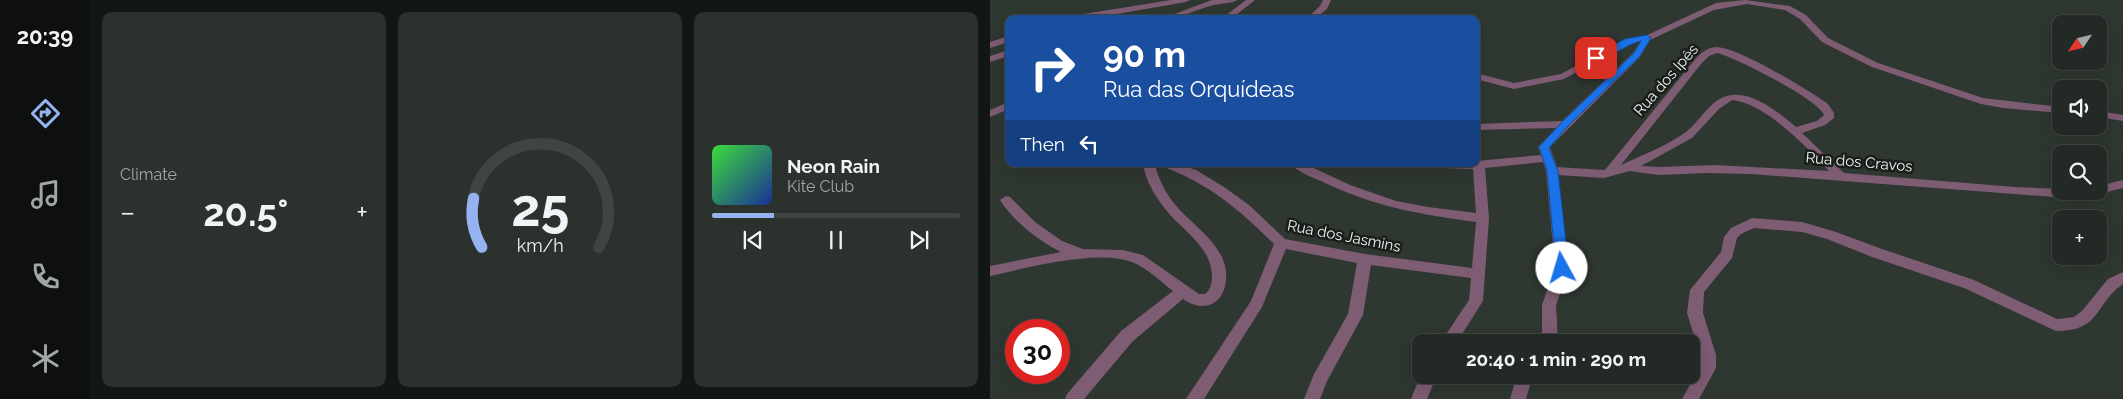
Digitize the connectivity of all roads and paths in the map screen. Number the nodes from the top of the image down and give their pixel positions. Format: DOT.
graph roads {
  1 [pos="1186,0"];
  2 [pos="1232,0"];
  3 [pos="1251,0"];
  4 [pos="1327,0"];
  5 [pos="1728,0"];
  6 [pos="1222,1"];
  7 [pos="1713,8"];
  8 [pos="1188,12"];
  9 [pos="1110,15"];
  10 [pos="1178,15"];
  11 [pos="1185,15"];
  12 [pos="1230,15"];
  13 [pos="1315,15"];
  14 [pos="1647,38"];
  15 [pos="1005,40"];
  16 [pos="990,45"];
  17 [pos="1005,54"];
  18 [pos="990,59"];
  19 [pos="1480,77"];
  20 [pos="1005,107"];
  21 [pos="2052,109"];
  22 [pos="990,114"];
  23 [pos="2107,115"];
  24 [pos="2123,118"];
  25 [pos="1565,124"];
  26 [pos="1480,127"];
  27 [pos="1796,131"];
  28 [pos="1550,164"];
  29 [pos="1480,165"];
  30 [pos="1629,166"];
  31 [pos="1150,167"];
  32 [pos="1176,167"];
  33 [pos="1303,167"];
  34 [pos="1479,167"];
  35 [pos="1609,173"];
  36 [pos="1840,176"];
  37 [pos="2123,184"];
  38 [pos="2107,188"];
  39 [pos="2052,193"];
  40 [pos="1006,200"];
  41 [pos="1483,218"];
  42 [pos="1281,243"];
  43 [pos="1081,254"];
  44 [pos="1365,259"];
  45 [pos="990,271"];
  46 [pos="1478,274"];
  47 [pos="2123,277"];
  48 [pos="1183,290"];
  49 [pos="1454,334"];
  50 [pos="1550,334"];
  51 [pos="1425,384"];
  52 [pos="1522,384"];
  53 [pos="1073,399"];
  54 [pos="1194,399"];
  55 [pos="1312,399"];
  56 [pos="1419,399"];
  57 [pos="1518,399"];
  58 [pos="1690,399"];
  1 -- 9 [label="street"];
  2 -- 6 [label="street"];
  3 -- 12 [label="street"];
  4 -- 13 [label="street"];
  5 -- 7 [label="street"];
  6 -- 8 [label="street"];
  7 -- 14 [label="street"];
  7 -- 21 [label="street"];
  8 -- 10 [label="street"];
  8 -- 11 [label="street"];
  14 -- 19 [label="street"];
  14 -- 25 [label="street"];
  15 -- 16 [label="street"];
  17 -- 18 [label="street"];
  20 -- 22 [label="street"];
  23 -- 24 [label="street"];
  25 -- 26 [label="street"];
  25 -- 28 [label="street"];
  27 -- 30 [label="street"];
  27 -- 35 [label="street, Rua dos Ipês"];
  27 -- 36 [label="street"];
  28 -- 29 [label="street"];
  28 -- 35 [label="street"];
  28 -- 50 [label="street"];
  30 -- 35 [label="street"];
  30 -- 36 [label="street, Rua dos Cravos"];
  31 -- 48 [label="street"];
  32 -- 42 [label="street, Rua dos Jasmins"];
  33 -- 41 [label="street"];
  34 -- 41 [label="street"];
  36 -- 39 [label="street, Rua dos Cravos"];
  37 -- 38 [label="street"];
  40 -- 43 [label="street"];
  41 -- 46 [label="street"];
  42 -- 44 [label="street, Rua dos Jasmins"];
  42 -- 54 [label="street"];
  43 -- 45 [label="street"];
  43 -- 48 [label="street"];
  44 -- 46 [label="street, Rua dos Jasmins"];
  44 -- 55 [label="street"];
  46 -- 49 [label="street"];
  47 -- 58 [label="street"];
  48 -- 53 [label="street"];
  51 -- 56 [label="street"];
  52 -- 57 [label="street"];
}
